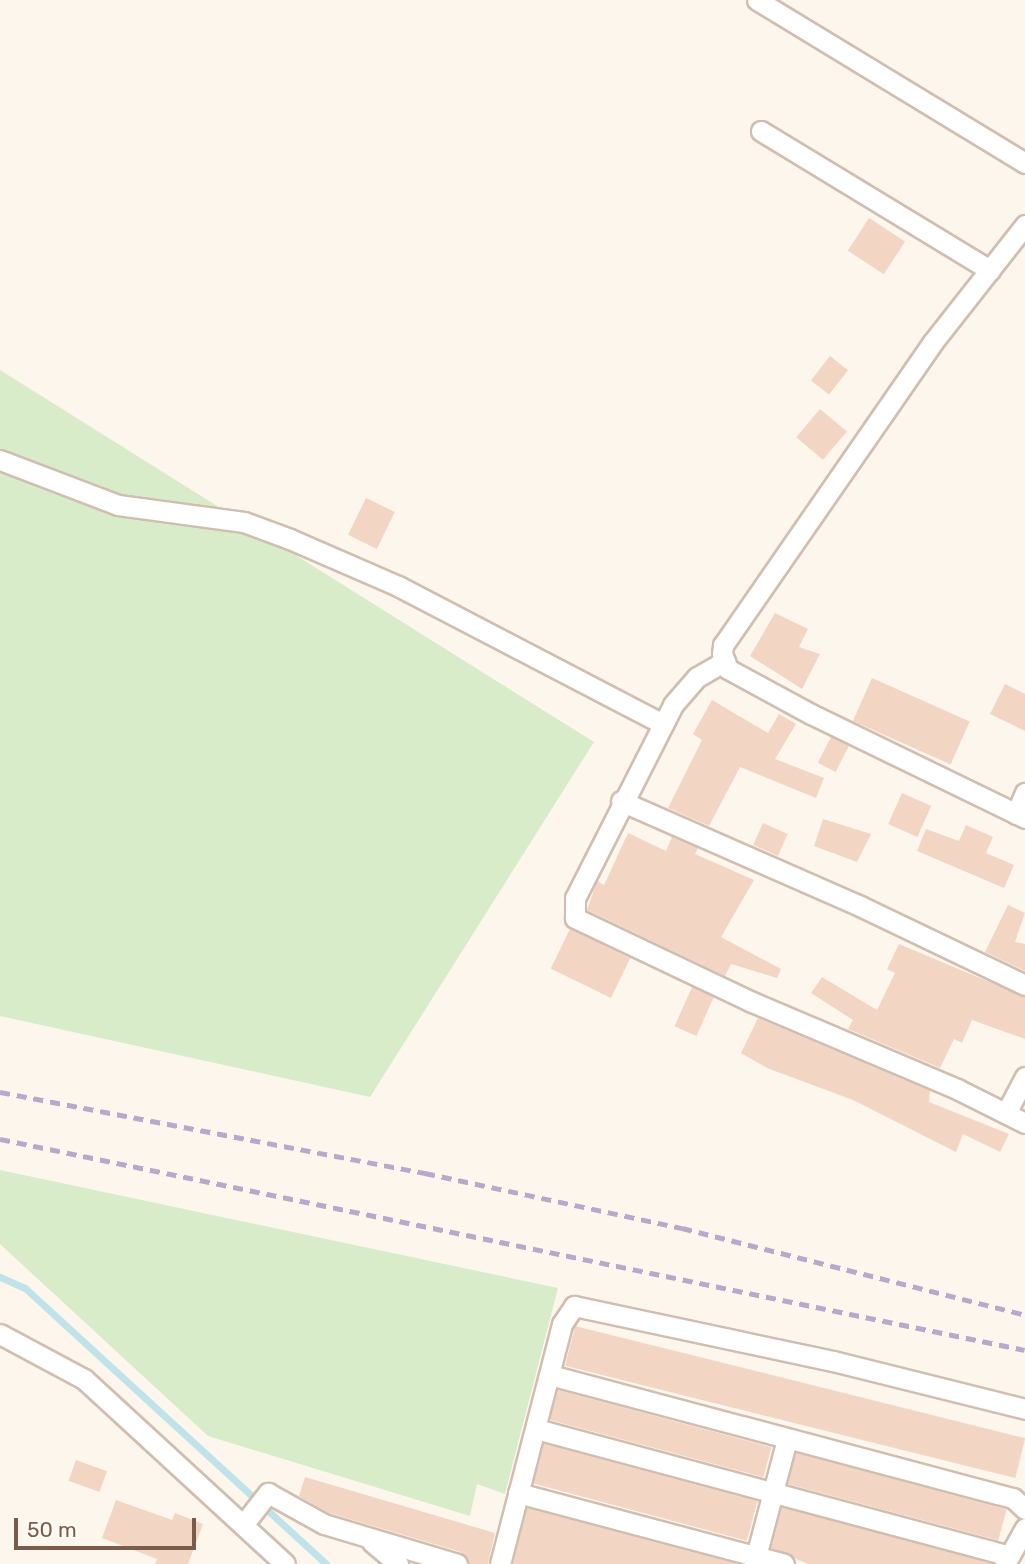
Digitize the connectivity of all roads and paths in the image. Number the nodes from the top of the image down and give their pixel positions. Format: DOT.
graph roads {
  1 [pos="757,0"];
  2 [pos="761,131"];
  3 [pos="1025,163"];
  4 [pos="1025,225"];
  5 [pos="990,270"];
  6 [pos="0,460"];
  7 [pos="724,662"];
  8 [pos="663,724"];
  9 [pos="1025,793"];
  10 [pos="621,801"];
  11 [pos="1021,816"];
  12 [pos="1025,985"];
  13 [pos="1025,1077"];
  14 [pos="1006,1113"];
  15 [pos="1025,1124"];
  16 [pos="0,1334"];
  17 [pos="550,1375"];
  18 [pos="1025,1409"];
  19 [pos="536,1429"];
  20 [pos="788,1439"];
  21 [pos="773,1492"];
  22 [pos="518,1493"];
  23 [pos="1025,1509"];
  24 [pos="243,1525"];
  25 [pos="1025,1528"];
  26 [pos="366,1537"];
  27 [pos="755,1560"];
  28 [pos="1006,1560"];
  29 [pos="285,1564"];
  30 [pos="398,1564"];
  31 [pos="457,1564"];
  32 [pos="500,1564"];
  33 [pos="784,1564"];
  1 -- 3 [label="street"];
  2 -- 5 [label="street"];
  4 -- 5 [label="street"];
  5 -- 7 [label="street"];
  6 -- 8 [label="street"];
  7 -- 8 [label="street"];
  7 -- 11 [label="street"];
  8 -- 10 [label="street"];
  9 -- 11 [label="street"];
  10 -- 12 [label="street"];
  10 -- 14 [label="street"];
  13 -- 14 [label="street"];
  14 -- 15 [label="street"];
  16 -- 24 [label="street"];
  17 -- 18 [label="street"];
  17 -- 19 [label="street"];
  17 -- 20 [label="street"];
  19 -- 21 [label="street"];
  19 -- 22 [label="street"];
  20 -- 21 [label="street"];
  20 -- 23 [label="street"];
  21 -- 27 [label="street"];
  21 -- 28 [label="street"];
  22 -- 27 [label="street"];
  22 -- 32 [label="street"];
  24 -- 26 [label="street"];
  24 -- 29 [label="street"];
  25 -- 28 [label="street"];
  26 -- 30 [label="street"];
  26 -- 31 [label="street"];
  27 -- 33 [label="street"];
}
